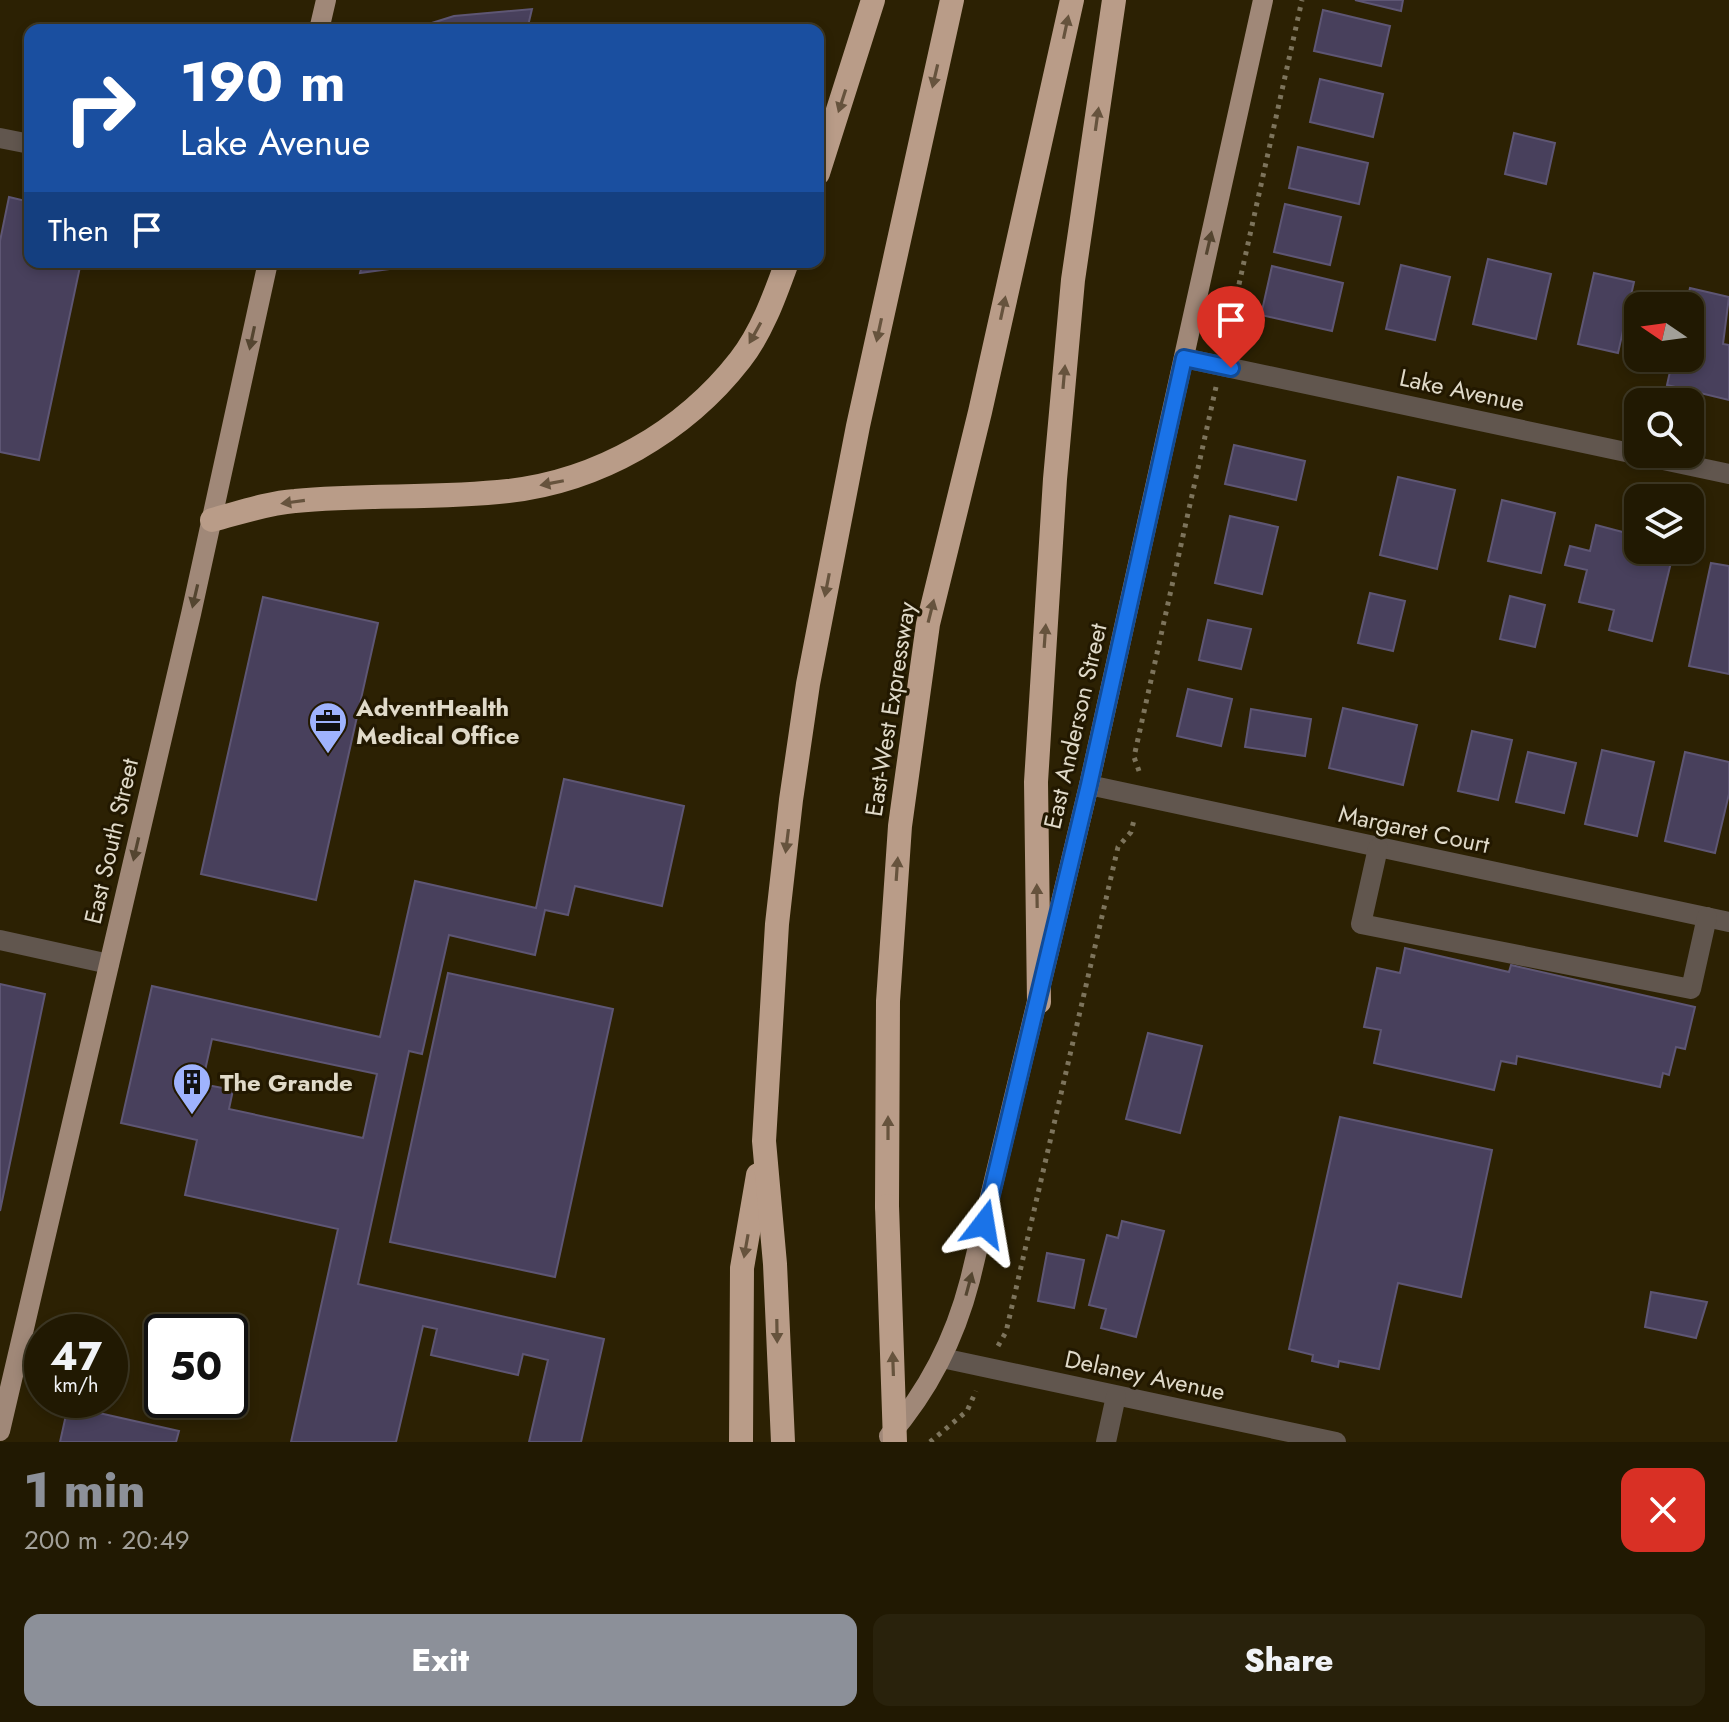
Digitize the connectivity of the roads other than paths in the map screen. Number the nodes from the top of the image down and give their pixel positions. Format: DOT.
graph roads {
  1 [pos="326,0"];
  2 [pos="873,0"];
  3 [pos="952,0"];
  4 [pos="1072,0"];
  5 [pos="1114,0"];
  6 [pos="1263,0"];
  7 [pos="320,24"];
  8 [pos="0,138"];
  9 [pos="24,143"];
  10 [pos="824,154"];
  11 [pos="267,268"];
  12 [pos="785,268"];
  13 [pos="1184,358"];
  14 [pos="1729,474"];
  15 [pos="212,520"];
  16 [pos="1089,785"];
  17 [pos="1378,848"];
  18 [pos="1707,917"];
  19 [pos="1729,922"];
  20 [pos="0,940"];
  21 [pos="109,964"];
  22 [pos="1039,1002"];
  23 [pos="76,1105"];
  24 [pos="764,1141"];
  25 [pos="942,1358"];
  26 [pos="0,1374"];
  27 [pos="1116,1396"];
  28 [pos="0,1431"];
  29 [pos="1274,1436"];
  30 [pos="741,1442"];
  31 [pos="783,1442"];
  32 [pos="884,1442"];
  33 [pos="895,1442"];
  34 [pos="1106,1442"];
  35 [pos="1336,1442"];
  1 -- 7 [label="main road"];
  2 -- 10 [label="highway, one-way"];
  3 -- 24 [label="highway, one-way"];
  33 -- 4 [label="highway, East-West Expressway, one-way, bridge"];
  22 -- 5 [label="highway, one-way"];
  13 -- 6 [label="main road, East Anderson Street, one-way"];
  8 -- 9 [label="street"];
  11 -- 15 [label="main road, East South Street, one-way"];
  12 -- 15 [label="highway, one-way"];
  13 -- 14 [label="street, Lake Avenue"];
  13 -- 16 [label="main road, East Anderson Street"];
  15 -- 21 [label="main road, East South Street, one-way"];
  16 -- 17 [label="street, Margaret Court"];
  16 -- 22 [label="main road, East Anderson Street"];
  17 -- 18 [label="street, Margaret Court"];
  17 -- 18 [label="street"];
  18 -- 19 [label="street, Margaret Court"];
  20 -- 21 [label="street"];
  21 -- 23 [label="main road, East South Street"];
  25 -- 22 [label="main road, East Anderson Street, one-way"];
  23 -- 26 [label="main road"];
  23 -- 28 [label="main road, East South Street"];
  24 -- 30 [label="highway, one-way"];
  24 -- 31 [label="highway, one-way"];
  25 -- 27 [label="street, Delaney Avenue"];
  25 -- 32 [label="main road, East Anderson Street"];
  27 -- 29 [label="street, Delaney Avenue"];
  27 -- 34 [label="street"];
  29 -- 35 [label="street, Delaney Avenue"];
}
